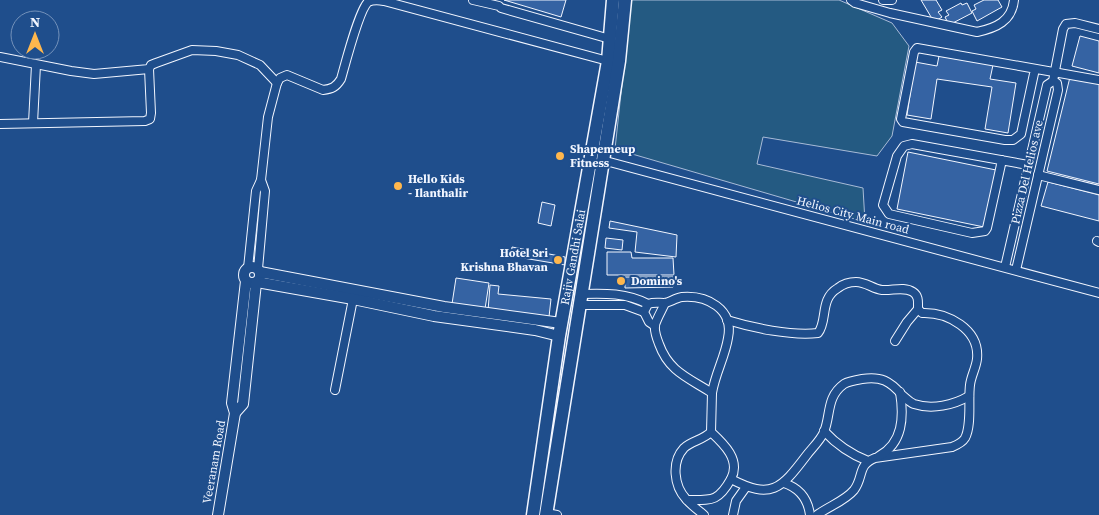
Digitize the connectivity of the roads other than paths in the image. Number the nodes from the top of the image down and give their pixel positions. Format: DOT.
graph roads {
  1 [pos="473,0"];
  2 [pos="614,0"];
  3 [pos="625,0"];
  4 [pos="851,0"];
  5 [pos="883,0"];
  6 [pos="892,0"];
  7 [pos="1014,0"];
  8 [pos="498,3"];
  9 [pos="1099,29"];
  10 [pos="610,39"];
  11 [pos="0,57"];
  12 [pos="608,61"];
  13 [pos="36,65"];
  14 [pos="150,69"];
  15 [pos="1035,69"];
  16 [pos="1054,72"];
  17 [pos="1099,80"];
  18 [pos="1053,82"];
  19 [pos="277,83"];
  20 [pos="33,123"];
  21 [pos="0,124"];
  22 [pos="602,160"];
  23 [pos="1002,160"];
  24 [pos="1028,165"];
  25 [pos="1038,175"];
  26 [pos="261,180"];
  27 [pos="1099,190"];
  28 [pos="256,267"];
  29 [pos="1005,268"];
  30 [pos="1016,270"];
  31 [pos="253,282"];
  32 [pos="1099,293"];
  33 [pos="369,297"];
  34 [pos="353,299"];
  35 [pos="580,300"];
  36 [pos="665,303"];
  37 [pos="648,304"];
  38 [pos="918,309"];
  39 [pos="443,312"];
  40 [pos="644,312"];
  41 [pos="727,320"];
  42 [pos="562,323"];
  43 [pos="655,326"];
  44 [pos="559,336"];
  45 [pos="895,341"];
  46 [pos="335,390"];
  47 [pos="900,392"];
  48 [pos="712,393"];
  49 [pos="969,396"];
  50 [pos="824,431"];
  51 [pos="711,432"];
  52 [pos="871,459"];
  53 [pos="731,479"];
  54 [pos="784,483"];
  55 [pos="746,487"];
  56 [pos="687,500"];
  57 [pos="218,515"];
  58 [pos="545,515"];
  59 [pos="704,515"];
  60 [pos="733,515"];
  61 [pos="810,515"];
  62 [pos="818,515"];
  1 -- 8 [label="street"];
  2 -- 10 [label="main road, Rajiv Gandhi Salai"];
  3 -- 22 [label="main road, Rajiv Gandhi Salai"];
  4 -- 7 [label="street"];
  5 -- 6 [label="street"];
  8 -- 10 [label="street"];
  9 -- 16 [label="street, Pizza Del Helios ave"];
  10 -- 12 [label="main road, Rajiv Gandhi Salai"];
  11 -- 13 [label="street"];
  12 -- 19 [label="street"];
  12 -- 42 [label="main road, Rajiv Gandhi Salai"];
  13 -- 14 [label="street"];
  13 -- 20 [label="street"];
  14 -- 19 [label="street"];
  14 -- 20 [label="street"];
  15 -- 15 [label="street"];
  15 -- 16 [label="street"];
  16 -- 17 [label="street"];
  16 -- 18 [label="street, Pizza Del Helios ave"];
  18 -- 24 [label="street, Pizza Del Helios ave"];
  18 -- 25 [label="street, Pizza Del Helios ave"];
  19 -- 26 [label="street"];
  20 -- 21 [label="street"];
  22 -- 29 [label="street, Helios City Main road"];
  22 -- 35 [label="main road, Rajiv Gandhi Salai"];
  23 -- 23 [label="street"];
  23 -- 24 [label="street"];
  24 -- 29 [label="street, Pizza Del Helios ave"];
  25 -- 27 [label="street"];
  25 -- 30 [label="street, Pizza Del Helios ave"];
  26 -- 28 [label="street"];
  26 -- 28 [label="street"];
  28 -- 31 [label="street"];
  28 -- 31 [label="street"];
  28 -- 33 [label="street"];
  29 -- 30 [label="street, Helios City Main road"];
  30 -- 32 [label="street, Helios City Main road"];
  31 -- 34 [label="street"];
  31 -- 57 [label="street, Veeranam Road"];
  33 -- 34 [label="street"];
  33 -- 39 [label="street"];
  34 -- 46 [label="street"];
  35 -- 37 [label="street"];
  35 -- 40 [label="street"];
  35 -- 58 [label="main road, Rajiv Gandhi Salai"];
  36 -- 37 [label="street"];
  36 -- 41 [label="street"];
  36 -- 43 [label="street"];
  37 -- 40 [label="street"];
  38 -- 41 [label="street"];
  38 -- 45 [label="street"];
  38 -- 49 [label="street"];
  39 -- 42 [label="street"];
  39 -- 44 [label="street"];
  40 -- 43 [label="street"];
  41 -- 48 [label="street"];
  42 -- 44 [label="main road, Rajiv Gandhi Salai"];
  43 -- 48 [label="street"];
  44 -- 58 [label="main road, Rajiv Gandhi Salai"];
  47 -- 49 [label="street"];
  47 -- 50 [label="street"];
  47 -- 52 [label="street"];
  48 -- 51 [label="street"];
  49 -- 52 [label="street"];
  50 -- 52 [label="street"];
  50 -- 54 [label="street"];
  51 -- 53 [label="street"];
  51 -- 56 [label="street"];
  52 -- 62 [label="street"];
  53 -- 55 [label="street"];
  53 -- 56 [label="street"];
  54 -- 55 [label="street"];
  54 -- 61 [label="street"];
  55 -- 60 [label="street"];
  56 -- 59 [label="street"];
}
